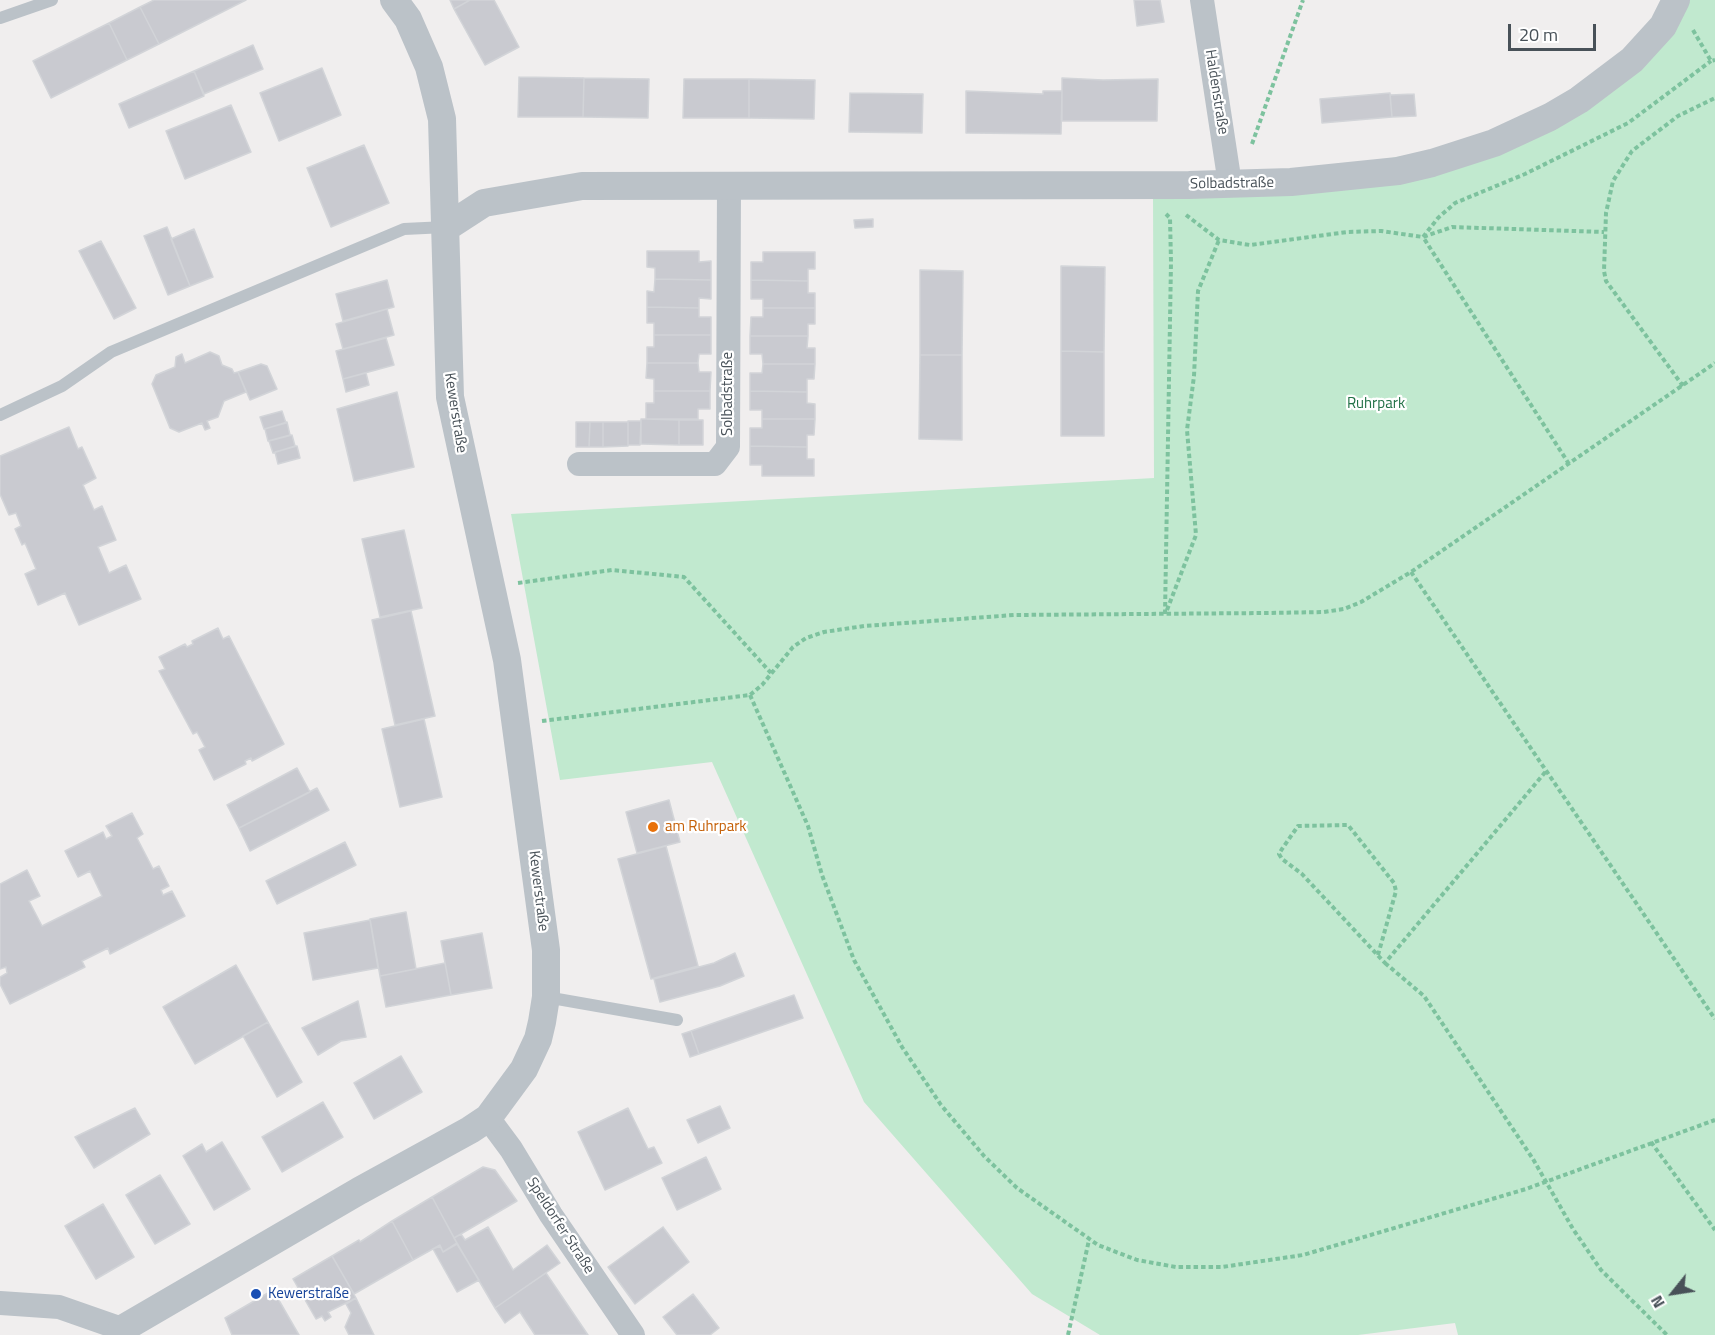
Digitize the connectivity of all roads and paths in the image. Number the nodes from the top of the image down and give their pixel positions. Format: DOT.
graph roads {
  1 [pos="52,0"];
  2 [pos="394,0"];
  3 [pos="1202,0"];
  4 [pos="1304,0"];
  5 [pos="1676,0"];
  6 [pos="0,18"];
  7 [pos="1710,61"];
  8 [pos="1715,98"];
  9 [pos="729,184"];
  10 [pos="1234,184"];
  11 [pos="1156,186"];
  12 [pos="1170,218"];
  13 [pos="447,227"];
  14 [pos="1604,232"];
  15 [pos="1423,237"];
  16 [pos="1220,240"];
  17 [pos="1715,363"];
  18 [pos="1683,386"];
  19 [pos="0,415"];
  20 [pos="579,464"];
  21 [pos="1569,464"];
  22 [pos="1412,572"];
  23 [pos="492,588"];
  24 [pos="1165,614"];
  25 [pos="771,673"];
  26 [pos="750,695"];
  27 [pos="515,724"];
  28 [pos="1547,770"];
  29 [pos="1378,955"];
  30 [pos="1385,963"];
  31 [pos="546,997"];
  32 [pos="1715,1019"];
  33 [pos="677,1020"];
  34 [pos="488,1118"];
  35 [pos="1715,1120"];
  36 [pos="1651,1142"];
  37 [pos="1544,1181"];
  38 [pos="1715,1230"];
  39 [pos="1089,1240"];
  40 [pos="0,1304"];
  41 [pos="121,1332"];
  42 [pos="633,1335"];
  43 [pos="1068,1335"];
  44 [pos="1667,1335"];
  1 -- 6 [label="lane"];
  2 -- 13 [label="street, Kewerstraße"];
  3 -- 10 [label="street, Haldenstraße"];
  4 -- 10 [label="path"];
  5 -- 10 [label="street, Solbadstraße"];
  7 -- 15 [label="path"];
  8 -- 14 [label="path"];
  9 -- 11 [label="street, Solbadstraße"];
  9 -- 13 [label="street, Solbadstraße"];
  9 -- 20 [label="street, Solbadstraße"];
  10 -- 11 [label="street, Solbadstraße"];
  11 -- 12 [label="path"];
  12 -- 16 [label="path"];
  12 -- 24 [label="path"];
  13 -- 19 [label="lane"];
  13 -- 23 [label="street, Kewerstraße"];
  14 -- 15 [label="path"];
  14 -- 18 [label="path"];
  15 -- 16 [label="path"];
  15 -- 21 [label="path"];
  16 -- 24 [label="path"];
  17 -- 18 [label="path"];
  18 -- 21 [label="path"];
  21 -- 22 [label="path"];
  22 -- 24 [label="path"];
  22 -- 28 [label="path"];
  23 -- 25 [label="path"];
  23 -- 27 [label="street, Kewerstraße"];
  24 -- 25 [label="path"];
  25 -- 26 [label="path"];
  26 -- 27 [label="path"];
  26 -- 39 [label="path"];
  27 -- 31 [label="street, Kewerstraße"];
  28 -- 30 [label="path"];
  28 -- 32 [label="path"];
  29 -- 29 [label="path"];
  29 -- 30 [label="path"];
  30 -- 37 [label="path"];
  31 -- 33 [label="lane"];
  31 -- 34 [label="street, Kewerstraße"];
  34 -- 41 [label="street, Kewerstraße"];
  34 -- 42 [label="street, Speldorfer Straße"];
  35 -- 36 [label="path"];
  36 -- 37 [label="path"];
  36 -- 38 [label="path"];
  37 -- 39 [label="path"];
  37 -- 44 [label="path"];
  39 -- 43 [label="path"];
  40 -- 41 [label="street"];
}
